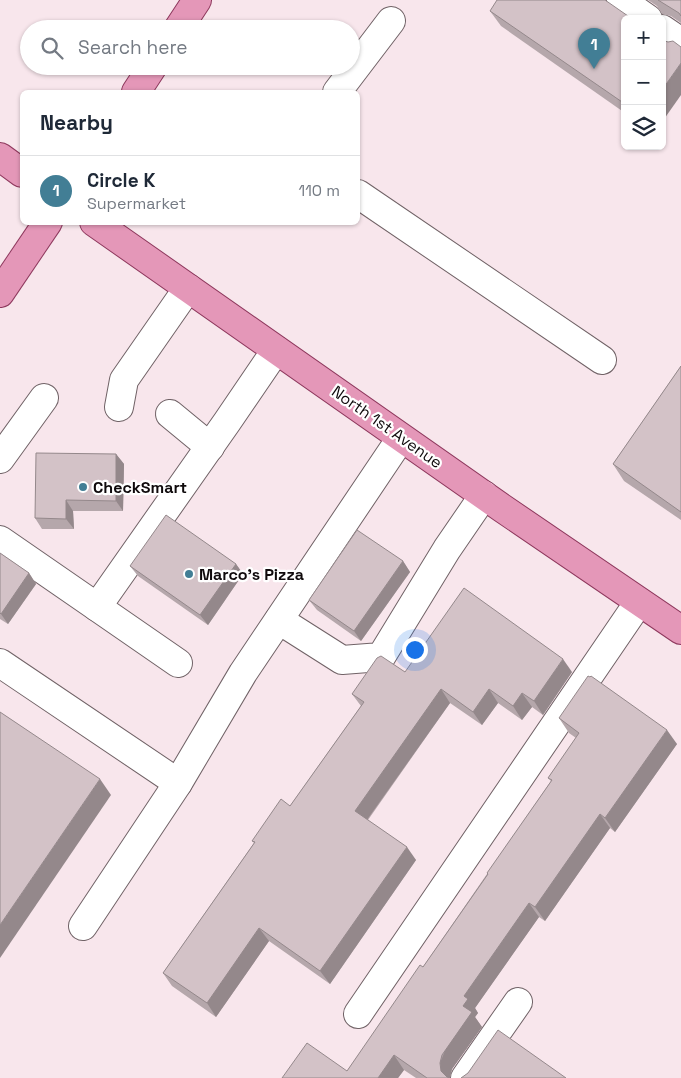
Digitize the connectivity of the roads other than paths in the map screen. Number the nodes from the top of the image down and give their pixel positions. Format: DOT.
graph roads {
  1 [pos="196,0"];
  2 [pos="621,0"];
  3 [pos="642,15"];
  4 [pos="184,20"];
  5 [pos="391,21"];
  6 [pos="666,32"];
  7 [pos="681,42"];
  8 [pos="360,61"];
  9 [pos="147,75"];
  10 [pos="349,75"];
  11 [pos="137,90"];
  12 [pos="338,90"];
  13 [pos="0,157"];
  14 [pos="20,172"];
  15 [pos="360,195"];
  16 [pos="46,225"];
  17 [pos="98,225"];
  18 [pos="188,288"];
  19 [pos="0,293"];
  20 [pos="276,350"];
  21 [pos="602,360"];
  22 [pos="44,398"];
  23 [pos="120,408"];
  24 [pos="170,414"];
  25 [pos="401,438"];
  26 [pos="210,447"];
  27 [pos="1,456"];
  28 [pos="484,495"];
  29 [pos="0,540"];
  30 [pos="639,602"];
  31 [pos="97,607"];
  32 [pos="279,620"];
  33 [pos="681,630"];
  34 [pos="0,663"];
  35 [pos="178,663"];
  36 [pos="178,783"];
  37 [pos="83,926"];
  38 [pos="518,1002"];
  39 [pos="358,1014"];
  40 [pos="465,1078"];
  1 -- 4 [label="main road"];
  2 -- 3 [label="lane"];
  5 -- 8 [label="lane"];
  6 -- 7 [label="lane"];
  9 -- 11 [label="main road"];
  10 -- 12 [label="lane"];
  13 -- 14 [label="main road"];
  15 -- 21 [label="lane"];
  16 -- 19 [label="main road"];
  17 -- 18 [label="main road, North 1st Avenue"];
  18 -- 20 [label="main road, North 1st Avenue"];
  18 -- 23 [label="lane"];
  20 -- 25 [label="main road, North 1st Avenue"];
  20 -- 26 [label="lane"];
  22 -- 27 [label="lane"];
  24 -- 26 [label="lane"];
  25 -- 28 [label="main road, North 1st Avenue"];
  25 -- 32 [label="lane"];
  26 -- 31 [label="lane"];
  28 -- 30 [label="main road, North 1st Avenue"];
  28 -- 32 [label="lane"];
  29 -- 31 [label="lane"];
  30 -- 33 [label="main road, North 1st Avenue"];
  30 -- 39 [label="lane"];
  31 -- 35 [label="lane"];
  32 -- 36 [label="lane"];
  34 -- 36 [label="lane"];
  36 -- 37 [label="lane"];
  38 -- 40 [label="lane"];
}
